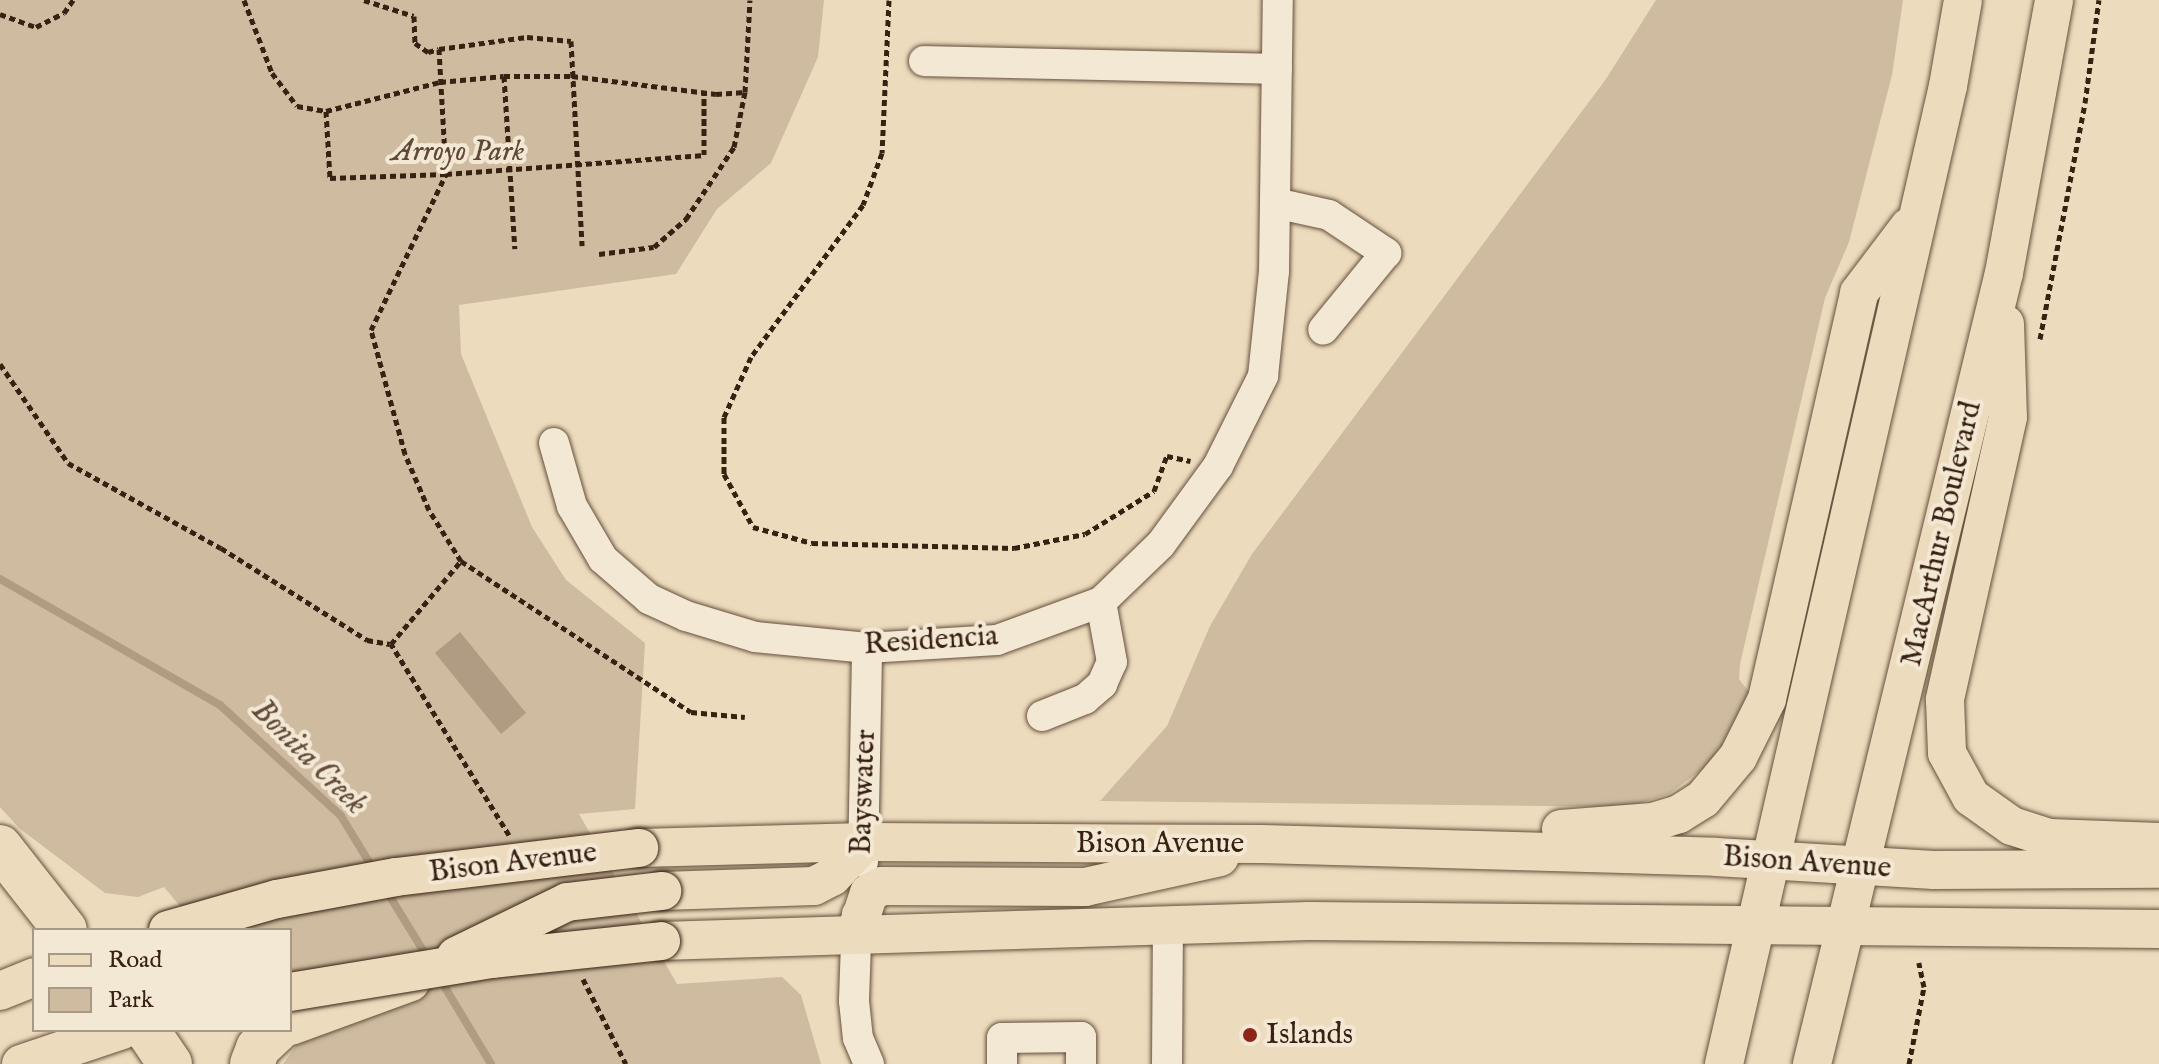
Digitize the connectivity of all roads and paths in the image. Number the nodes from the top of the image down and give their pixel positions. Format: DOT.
graph roads {
  1 [pos="73,0"];
  2 [pos="244,0"];
  3 [pos="364,0"];
  4 [pos="750,0"];
  5 [pos="889,0"];
  6 [pos="1278,0"];
  7 [pos="1963,0"];
  8 [pos="2054,0"];
  9 [pos="0,14"];
  10 [pos="439,49"];
  11 [pos="924,61"];
  12 [pos="1277,69"];
  13 [pos="504,76"];
  14 [pos="572,76"];
  15 [pos="440,82"];
  16 [pos="704,92"];
  17 [pos="745,92"];
  18 [pos="326,111"];
  19 [pos="578,164"];
  20 [pos="511,169"];
  21 [pos="446,174"];
  22 [pos="1275,203"];
  23 [pos="1917,215"];
  24 [pos="582,246"];
  25 [pos="515,249"];
  26 [pos="599,254"];
  27 [pos="2004,273"];
  28 [pos="1323,330"];
  29 [pos="0,364"];
  30 [pos="554,443"];
  31 [pos="1167,456"];
  32 [pos="461,561"];
  33 [pos="1101,602"];
  34 [pos="391,644"];
  35 [pos="867,648"];
  36 [pos="1042,716"];
  37 [pos="745,717"];
  38 [pos="865,842"];
  39 [pos="2159,842"];
  40 [pos="1262,844"];
  41 [pos="1358,846"];
  42 [pos="0,847"];
  43 [pos="516,849"];
  44 [pos="1773,860"];
  45 [pos="1863,867"];
  46 [pos="2159,869"];
  47 [pos="1758,922"];
  48 [pos="1845,924"];
  49 [pos="63,928"];
  50 [pos="175,928"];
  51 [pos="1168,928"];
  52 [pos="2159,929"];
  53 [pos="855,935"];
  54 [pos="1919,963"];
  55 [pos="441,967"];
  56 [pos="582,977"];
  57 [pos="32,978"];
  58 [pos="0,991"];
  59 [pos="292,992"];
  60 [pos="292,1031"];
  61 [pos="116,1032"];
  62 [pos="148,1032"];
  63 [pos="290,1032"];
  64 [pos="269,1041"];
  65 [pos="21,1064"];
  66 [pos="170,1064"];
  67 [pos="626,1064"];
  68 [pos="869,1064"];
  69 [pos="1002,1064"];
  70 [pos="1081,1064"];
  71 [pos="1167,1064"];
  72 [pos="1724,1064"];
  73 [pos="1812,1064"];
  74 [pos="1909,1064"];
  1 -- 9 [label="path"];
  2 -- 18 [label="path"];
  3 -- 10 [label="path"];
  4 -- 17 [label="path"];
  5 -- 31 [label="path"];
  6 -- 12 [label="street, Residencia"];
  7 -- 23 [label="main road"];
  8 -- 27 [label="main road, MacArthur Boulevard"];
  10 -- 14 [label="path"];
  10 -- 15 [label="path"];
  11 -- 12 [label="street"];
  12 -- 22 [label="street, Residencia"];
  13 -- 14 [label="path"];
  13 -- 15 [label="path"];
  13 -- 20 [label="path"];
  14 -- 16 [label="path"];
  14 -- 19 [label="path"];
  15 -- 18 [label="path"];
  15 -- 21 [label="path"];
  16 -- 17 [label="path"];
  16 -- 19 [label="path"];
  17 -- 26 [label="path"];
  18 -- 21 [label="path"];
  19 -- 20 [label="path"];
  19 -- 24 [label="path"];
  20 -- 21 [label="path"];
  20 -- 25 [label="path"];
  21 -- 32 [label="path"];
  22 -- 28 [label="street"];
  22 -- 33 [label="street, Residencia"];
  23 -- 41 [label="main road"];
  23 -- 44 [label="main road"];
  27 -- 39 [label="main road"];
  27 -- 45 [label="main road, MacArthur Boulevard"];
  29 -- 34 [label="path"];
  30 -- 35 [label="street, Residencia"];
  32 -- 34 [label="path"];
  32 -- 37 [label="path"];
  33 -- 35 [label="street, Residencia"];
  33 -- 36 [label="street"];
  34 -- 43 [label="path"];
  35 -- 38 [label="street, Bayswater"];
  38 -- 40 [label="main road, Bison Avenue"];
  38 -- 50 [label="main road, Bison Avenue, bridge"];
  38 -- 53 [label="street, Bayswater"];
  38 -- 55 [label="main road, bridge"];
  40 -- 41 [label="main road, Bison Avenue"];
  40 -- 53 [label="main road"];
  41 -- 44 [label="main road, Bison Avenue"];
  42 -- 49 [label="highway"];
  44 -- 45 [label="main road, Bison Avenue"];
  44 -- 47 [label="main road"];
  45 -- 46 [label="main road, Bison Avenue"];
  45 -- 48 [label="main road, MacArthur Boulevard"];
  47 -- 48 [label="main road, Bison Avenue"];
  47 -- 51 [label="main road, Bison Avenue"];
  47 -- 72 [label="main road"];
  48 -- 52 [label="main road, Bison Avenue"];
  48 -- 73 [label="main road, MacArthur Boulevard"];
  51 -- 53 [label="main road, Bison Avenue"];
  51 -- 71 [label="street"];
  53 -- 55 [label="main road, Bison Avenue, bridge"];
  53 -- 68 [label="street, Bayswater"];
  54 -- 74 [label="path"];
  55 -- 59 [label="main road, Bison Avenue, bridge"];
  55 -- 60 [label="highway, bridge"];
  56 -- 67 [label="path"];
  57 -- 58 [label="main road"];
  61 -- 65 [label="main road"];
  62 -- 66 [label="highway"];
  63 -- 64 [label="highway, bridge"];
  69 -- 70 [label="street"];
}
